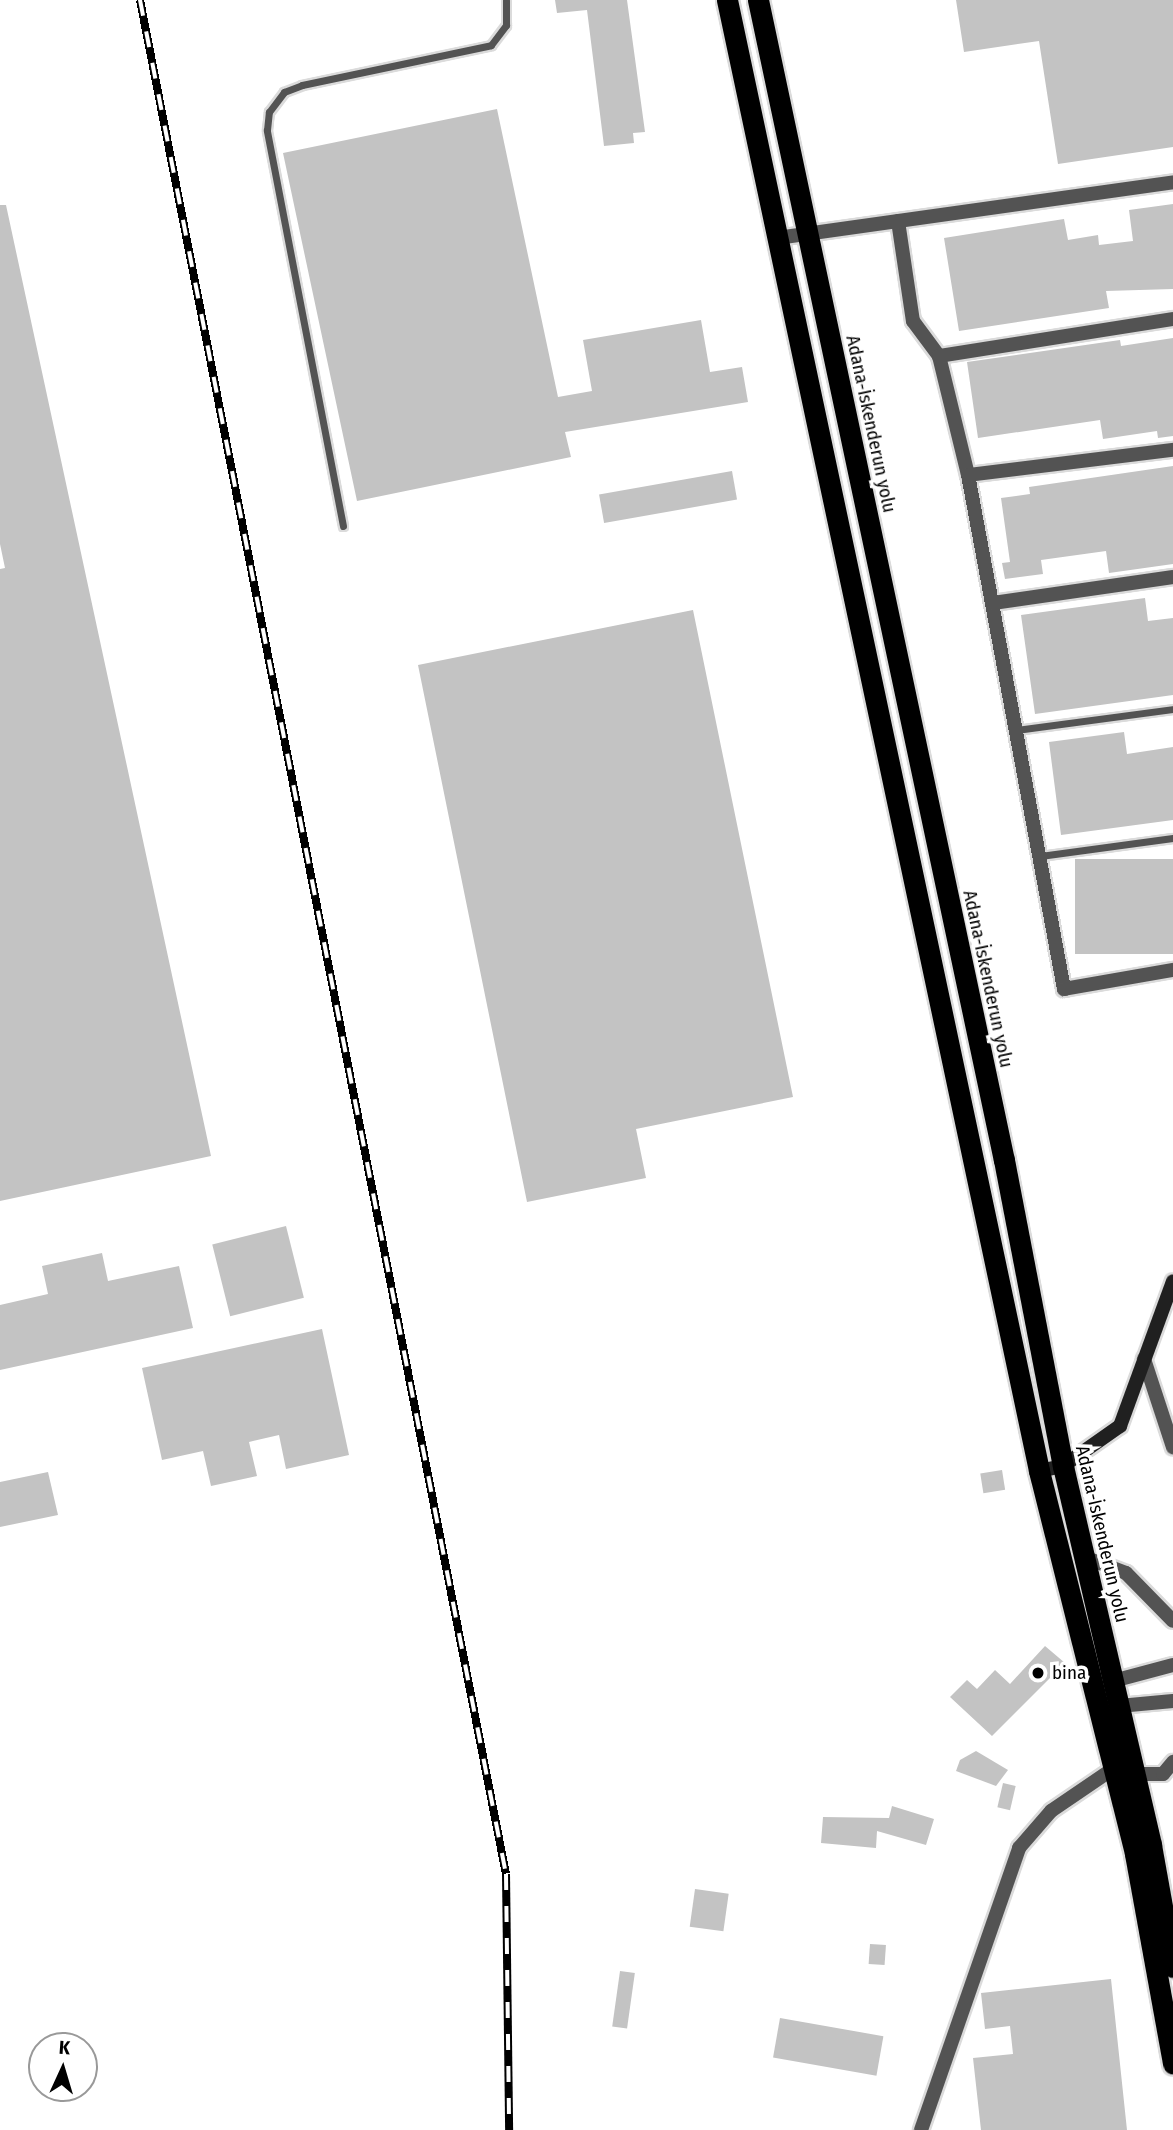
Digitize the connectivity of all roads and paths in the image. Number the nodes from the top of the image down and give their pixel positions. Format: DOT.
graph roads {
  1 [pos="506,0"];
  2 [pos="727,0"];
  3 [pos="758,0"];
  4 [pos="1173,182"];
  5 [pos="898,221"];
  6 [pos="807,233"];
  7 [pos="777,237"];
  8 [pos="1173,319"];
  9 [pos="939,356"];
  10 [pos="1173,450"];
  11 [pos="968,475"];
  12 [pos="343,526"];
  13 [pos="1173,577"];
  14 [pos="993,604"];
  15 [pos="1173,709"];
  16 [pos="1016,730"];
  17 [pos="1173,838"];
  18 [pos="1040,856"];
  19 [pos="1173,970"];
  20 [pos="1173,1280"];
  21 [pos="1144,1359"];
  22 [pos="1173,1447"];
  23 [pos="1063,1466"];
  24 [pos="1039,1471"];
  25 [pos="1084,1557"];
  26 [pos="1173,1621"];
  27 [pos="1173,1665"];
  28 [pos="1113,1681"];
  29 [pos="1173,1701"];
  30 [pos="1119,1706"];
  31 [pos="1173,1762"];
  32 [pos="1114,1768"];
  33 [pos="1135,1774"];
  34 [pos="1173,1967"];
  35 [pos="1173,2064"];
  36 [pos="921,2130"];
  1 -- 12 [label="lane"];
  2 -- 7 [label="highway"];
  3 -- 6 [label="highway, Adana-İskenderun yolu"];
  4 -- 5 [label="street"];
  5 -- 6 [label="street"];
  5 -- 9 [label="street"];
  6 -- 7 [label="street"];
  6 -- 23 [label="highway, Adana-İskenderun yolu"];
  7 -- 24 [label="highway"];
  8 -- 9 [label="street"];
  9 -- 11 [label="street"];
  10 -- 11 [label="street"];
  11 -- 14 [label="street"];
  13 -- 14 [label="street"];
  14 -- 16 [label="street"];
  15 -- 16 [label="lane"];
  16 -- 18 [label="street"];
  17 -- 18 [label="lane"];
  18 -- 19 [label="street"];
  20 -- 21 [label="street"];
  21 -- 22 [label="street"];
  21 -- 23 [label="street"];
  23 -- 24 [label="street"];
  23 -- 25 [label="highway, Adana-İskenderun yolu"];
  24 -- 32 [label="highway"];
  25 -- 26 [label="street"];
  25 -- 28 [label="highway, Adana-İskenderun yolu"];
  27 -- 28 [label="street"];
  28 -- 30 [label="highway, Adana-İskenderun yolu"];
  29 -- 30 [label="street"];
  30 -- 33 [label="highway, Adana-İskenderun yolu"];
  31 -- 33 [label="street"];
  32 -- 35 [label="highway"];
  32 -- 36 [label="street"];
  33 -- 34 [label="highway, Adana-İskenderun yolu"];
}
